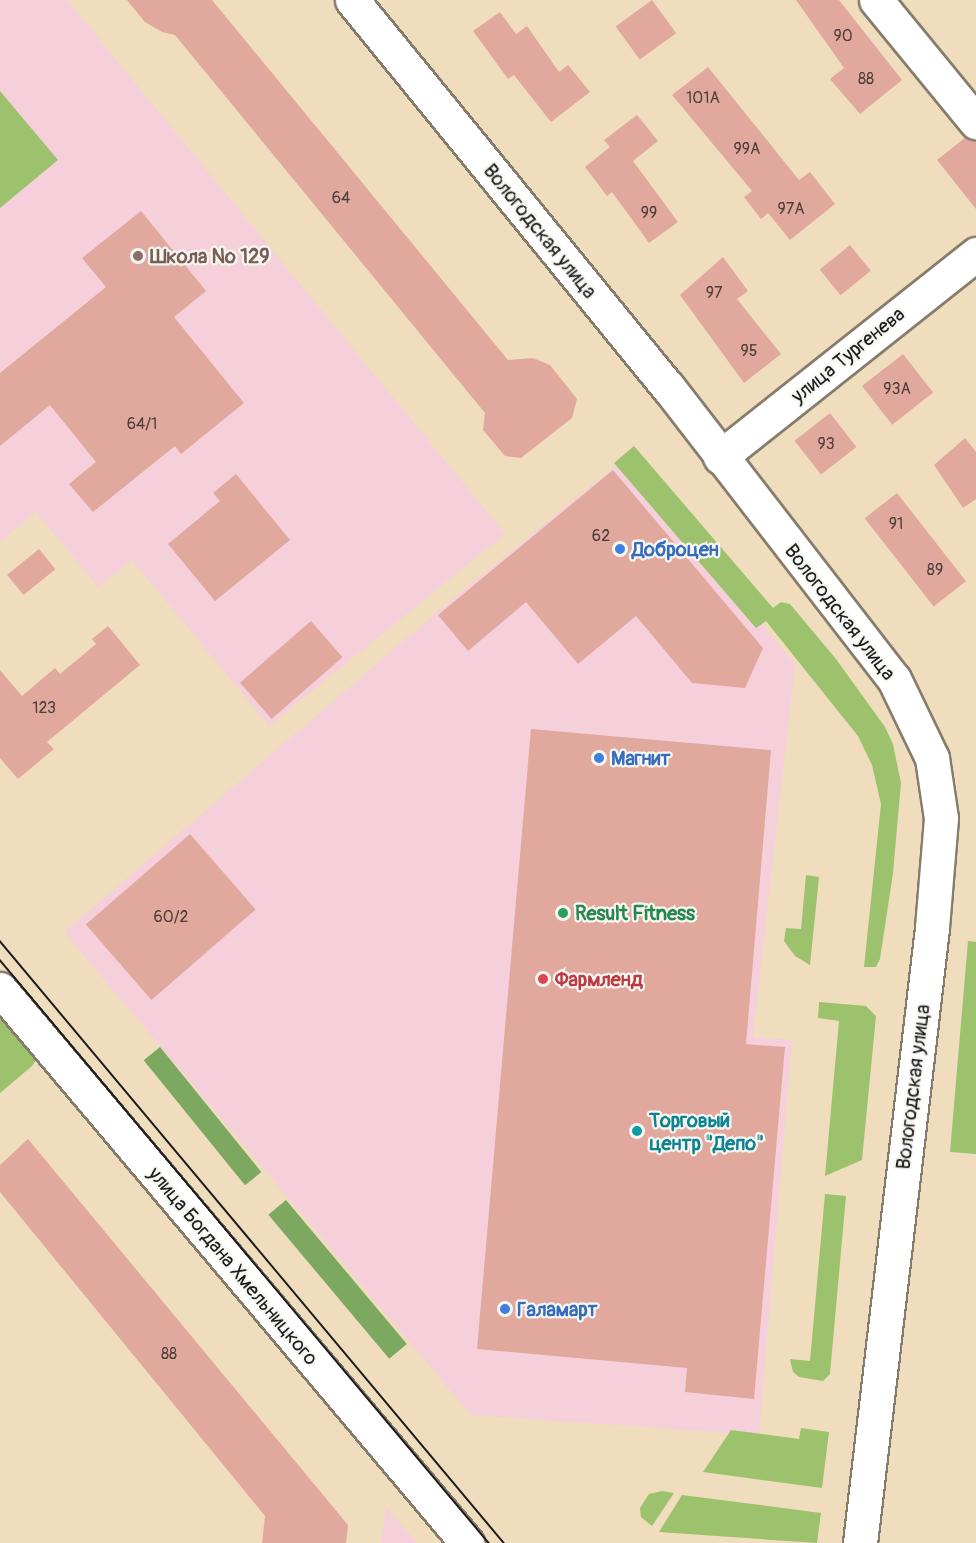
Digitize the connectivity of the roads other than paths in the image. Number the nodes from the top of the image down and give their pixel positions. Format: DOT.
graph roads {
  1 [pos="352,0"];
  2 [pos="876,0"];
  3 [pos="976,122"];
  4 [pos="976,254"];
  5 [pos="720,458"];
  6 [pos="0,989"];
  7 [pos="467,1543"];
  8 [pos="860,1543"];
  1 -- 5 [label="main road, Вологодская улица"];
  2 -- 3 [label="main road"];
  4 -- 5 [label="main road, улица Тургенева"];
  5 -- 8 [label="main road, Вологодская улица"];
  6 -- 7 [label="main road, улица Богдана Хмельницкого"];
}
